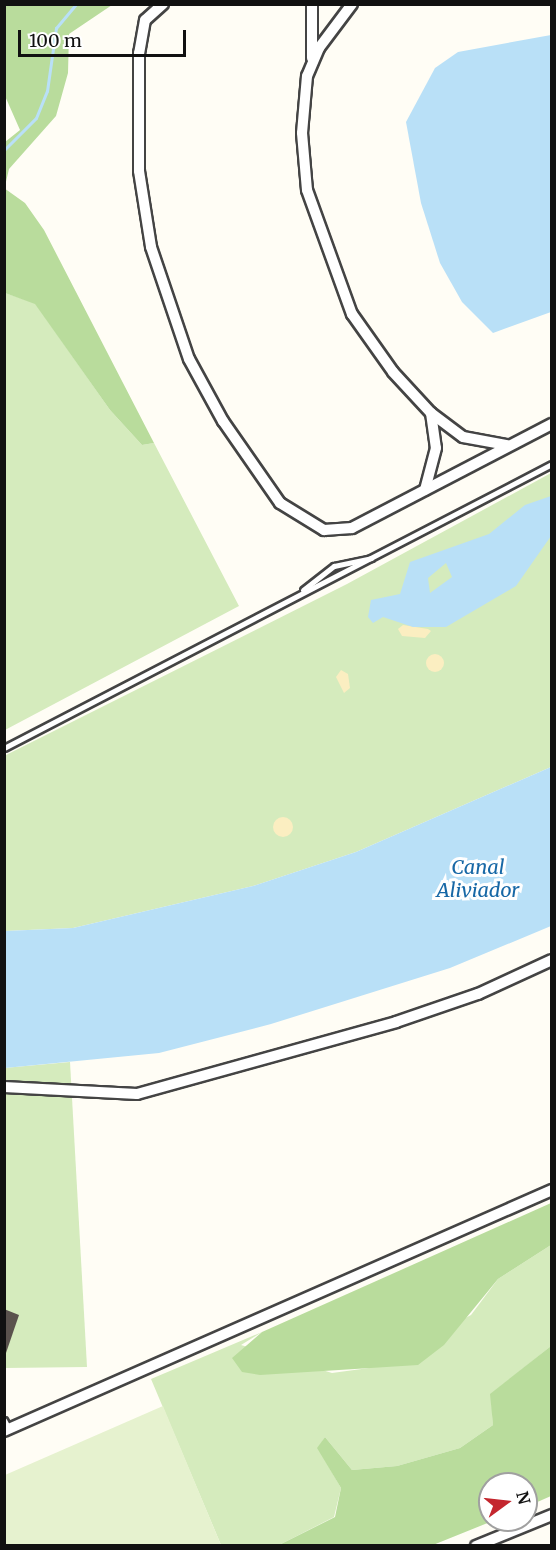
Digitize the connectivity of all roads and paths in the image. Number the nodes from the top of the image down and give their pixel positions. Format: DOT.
graph roads {
  1 [pos="163,4"];
  2 [pos="312,4"];
  3 [pos="352,4"];
  4 [pos="312,61"];
  5 [pos="430,413"];
  6 [pos="552,424"];
  7 [pos="512,445"];
  8 [pos="552,465"];
  9 [pos="425,490"];
  10 [pos="372,558"];
  11 [pos="302,591"];
  12 [pos="4,748"];
  13 [pos="552,960"];
  14 [pos="4,1088"];
  15 [pos="552,1190"];
  16 [pos="6,1427"];
  17 [pos="552,1515"];
  18 [pos="476,1545"];
  1 -- 9 [label="street"];
  2 -- 4 [label="street"];
  3 -- 4 [label="street"];
  4 -- 5 [label="street"];
  5 -- 7 [label="street"];
  5 -- 9 [label="street"];
  6 -- 7 [label="street"];
  7 -- 9 [label="street"];
  8 -- 10 [label="lane"];
  10 -- 11 [label="lane"];
  10 -- 11 [label="lane"];
  11 -- 12 [label="lane"];
  13 -- 14 [label="street"];
  15 -- 16 [label="street"];
  17 -- 18 [label="street"];
}
